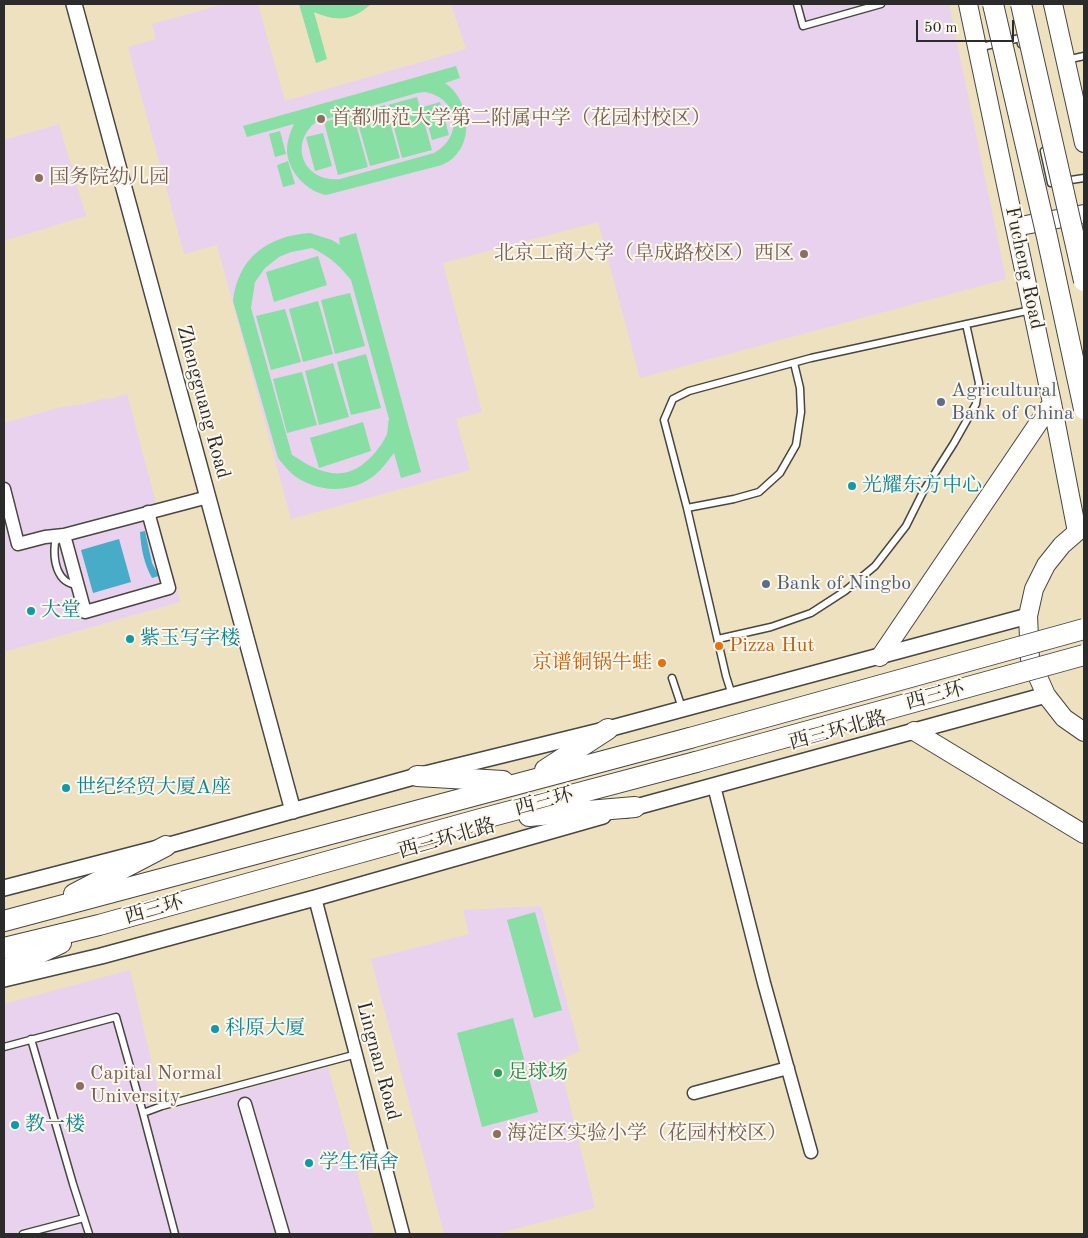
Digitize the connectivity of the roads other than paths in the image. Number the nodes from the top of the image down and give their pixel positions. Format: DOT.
graph roads {
  1 [pos="74,4"];
  2 [pos="796,4"];
  3 [pos="881,4"];
  4 [pos="968,4"];
  5 [pos="993,4"];
  6 [pos="1020,4"];
  7 [pos="1053,4"];
  8 [pos="1022,47"];
  9 [pos="977,48"];
  10 [pos="1084,56"];
  11 [pos="1066,60"];
  12 [pos="1084,143"];
  13 [pos="1043,144"];
  14 [pos="1084,178"];
  15 [pos="1084,214"];
  16 [pos="1015,227"];
  17 [pos="1084,281"];
  18 [pos="1033,310"];
  19 [pos="966,324"];
  20 [pos="794,363"];
  21 [pos="1052,403"];
  22 [pos="1084,409"];
  23 [pos="4,490"];
  24 [pos="208,497"];
  25 [pos="687,508"];
  26 [pos="148,512"];
  27 [pos="1081,530"];
  28 [pos="64,535"];
  29 [pos="1028,616"];
  30 [pos="1084,630"];
  31 [pos="718,639"];
  32 [pos="1084,655"];
  33 [pos="880,657"];
  34 [pos="672,678"];
  35 [pos="1046,695"];
  36 [pos="733,696"];
  37 [pos="682,710"];
  38 [pos="608,729"];
  39 [pos="914,731"];
  40 [pos="1084,732"];
  41 [pos="417,776"];
  42 [pos="525,781"];
  43 [pos="714,786"];
  44 [pos="634,807"];
  45 [pos="293,811"];
  46 [pos="477,820"];
  47 [pos="1084,834"];
  48 [pos="166,846"];
  49 [pos="4,888"];
  50 [pos="315,898"];
  51 [pos="41,912"];
  52 [pos="4,921"];
  53 [pos="98,925"];
  54 [pos="4,948"];
  55 [pos="4,970"];
  56 [pos="4,979"];
  57 [pos="32,1039"];
  58 [pos="4,1047"];
  59 [pos="357,1054"];
  60 [pos="788,1068"];
  61 [pos="694,1094"];
  62 [pos="245,1104"];
  63 [pos="143,1113"];
  64 [pos="811,1152"];
  65 [pos="84,1218"];
  66 [pos="23,1234"];
  67 [pos="89,1234"];
  68 [pos="175,1234"];
  69 [pos="283,1234"];
  70 [pos="403,1234"];
  1 -- 24 [label="street, Zhengguang Road"];
  2 -- 3 [label="lane"];
  4 -- 9 [label="main road, Fucheng Road"];
  5 -- 22 [label="highway, Fucheng Road, bridge"];
  6 -- 17 [label="highway, bridge"];
  7 -- 11 [label="main road"];
  8 -- 9 [label="lane"];
  9 -- 16 [label="main road, Fucheng Road"];
  10 -- 11 [label="lane"];
  11 -- 12 [label="main road"];
  13 -- 14 [label="lane"];
  15 -- 16 [label="main road"];
  16 -- 18 [label="main road, Fucheng Road"];
  18 -- 19 [label="lane"];
  18 -- 21 [label="main road, Fucheng Road"];
  19 -- 20 [label="lane"];
  19 -- 31 [label="lane"];
  20 -- 25 [label="lane"];
  20 -- 25 [label="lane"];
  21 -- 27 [label="main road, Fucheng Road"];
  21 -- 33 [label="main road"];
  23 -- 28 [label="street"];
  24 -- 26 [label="street"];
  24 -- 45 [label="street, Zhengguang Road"];
  25 -- 31 [label="lane"];
  26 -- 28 [label="street"];
  26 -- 28 [label="street"];
  27 -- 29 [label="main road"];
  29 -- 33 [label="street"];
  29 -- 35 [label="main road"];
  30 -- 42 [label="highway, 西三环, bridge"];
  31 -- 36 [label="lane"];
  32 -- 46 [label="highway, 西三环, bridge"];
  33 -- 36 [label="street"];
  34 -- 37 [label="lane"];
  35 -- 39 [label="street, 西三环北路"];
  35 -- 40 [label="main road"];
  36 -- 37 [label="street"];
  37 -- 38 [label="street"];
  38 -- 41 [label="street"];
  38 -- 42 [label="highway"];
  39 -- 43 [label="street, 西三环北路"];
  39 -- 47 [label="main road"];
  41 -- 42 [label="highway"];
  41 -- 45 [label="street"];
  42 -- 51 [label="highway, 西三环"];
  43 -- 44 [label="street, 西三环北路"];
  43 -- 60 [label="street"];
  44 -- 46 [label="highway"];
  44 -- 50 [label="street, 西三环北路"];
  45 -- 48 [label="street"];
  46 -- 53 [label="highway, 西三环"];
  48 -- 49 [label="street"];
  48 -- 51 [label="highway"];
  50 -- 56 [label="street, 西三环北路"];
  50 -- 59 [label="street, Lingnan Road"];
  51 -- 52 [label="highway, 西三环"];
  53 -- 54 [label="highway, 西三环"];
  53 -- 55 [label="highway"];
  57 -- 58 [label="lane"];
  57 -- 63 [label="lane"];
  57 -- 65 [label="lane"];
  59 -- 63 [label="lane"];
  59 -- 70 [label="street, Lingnan Road"];
  60 -- 61 [label="street"];
  60 -- 64 [label="street"];
  62 -- 69 [label="street"];
  63 -- 68 [label="lane"];
  65 -- 66 [label="lane"];
  65 -- 67 [label="lane"];
}
